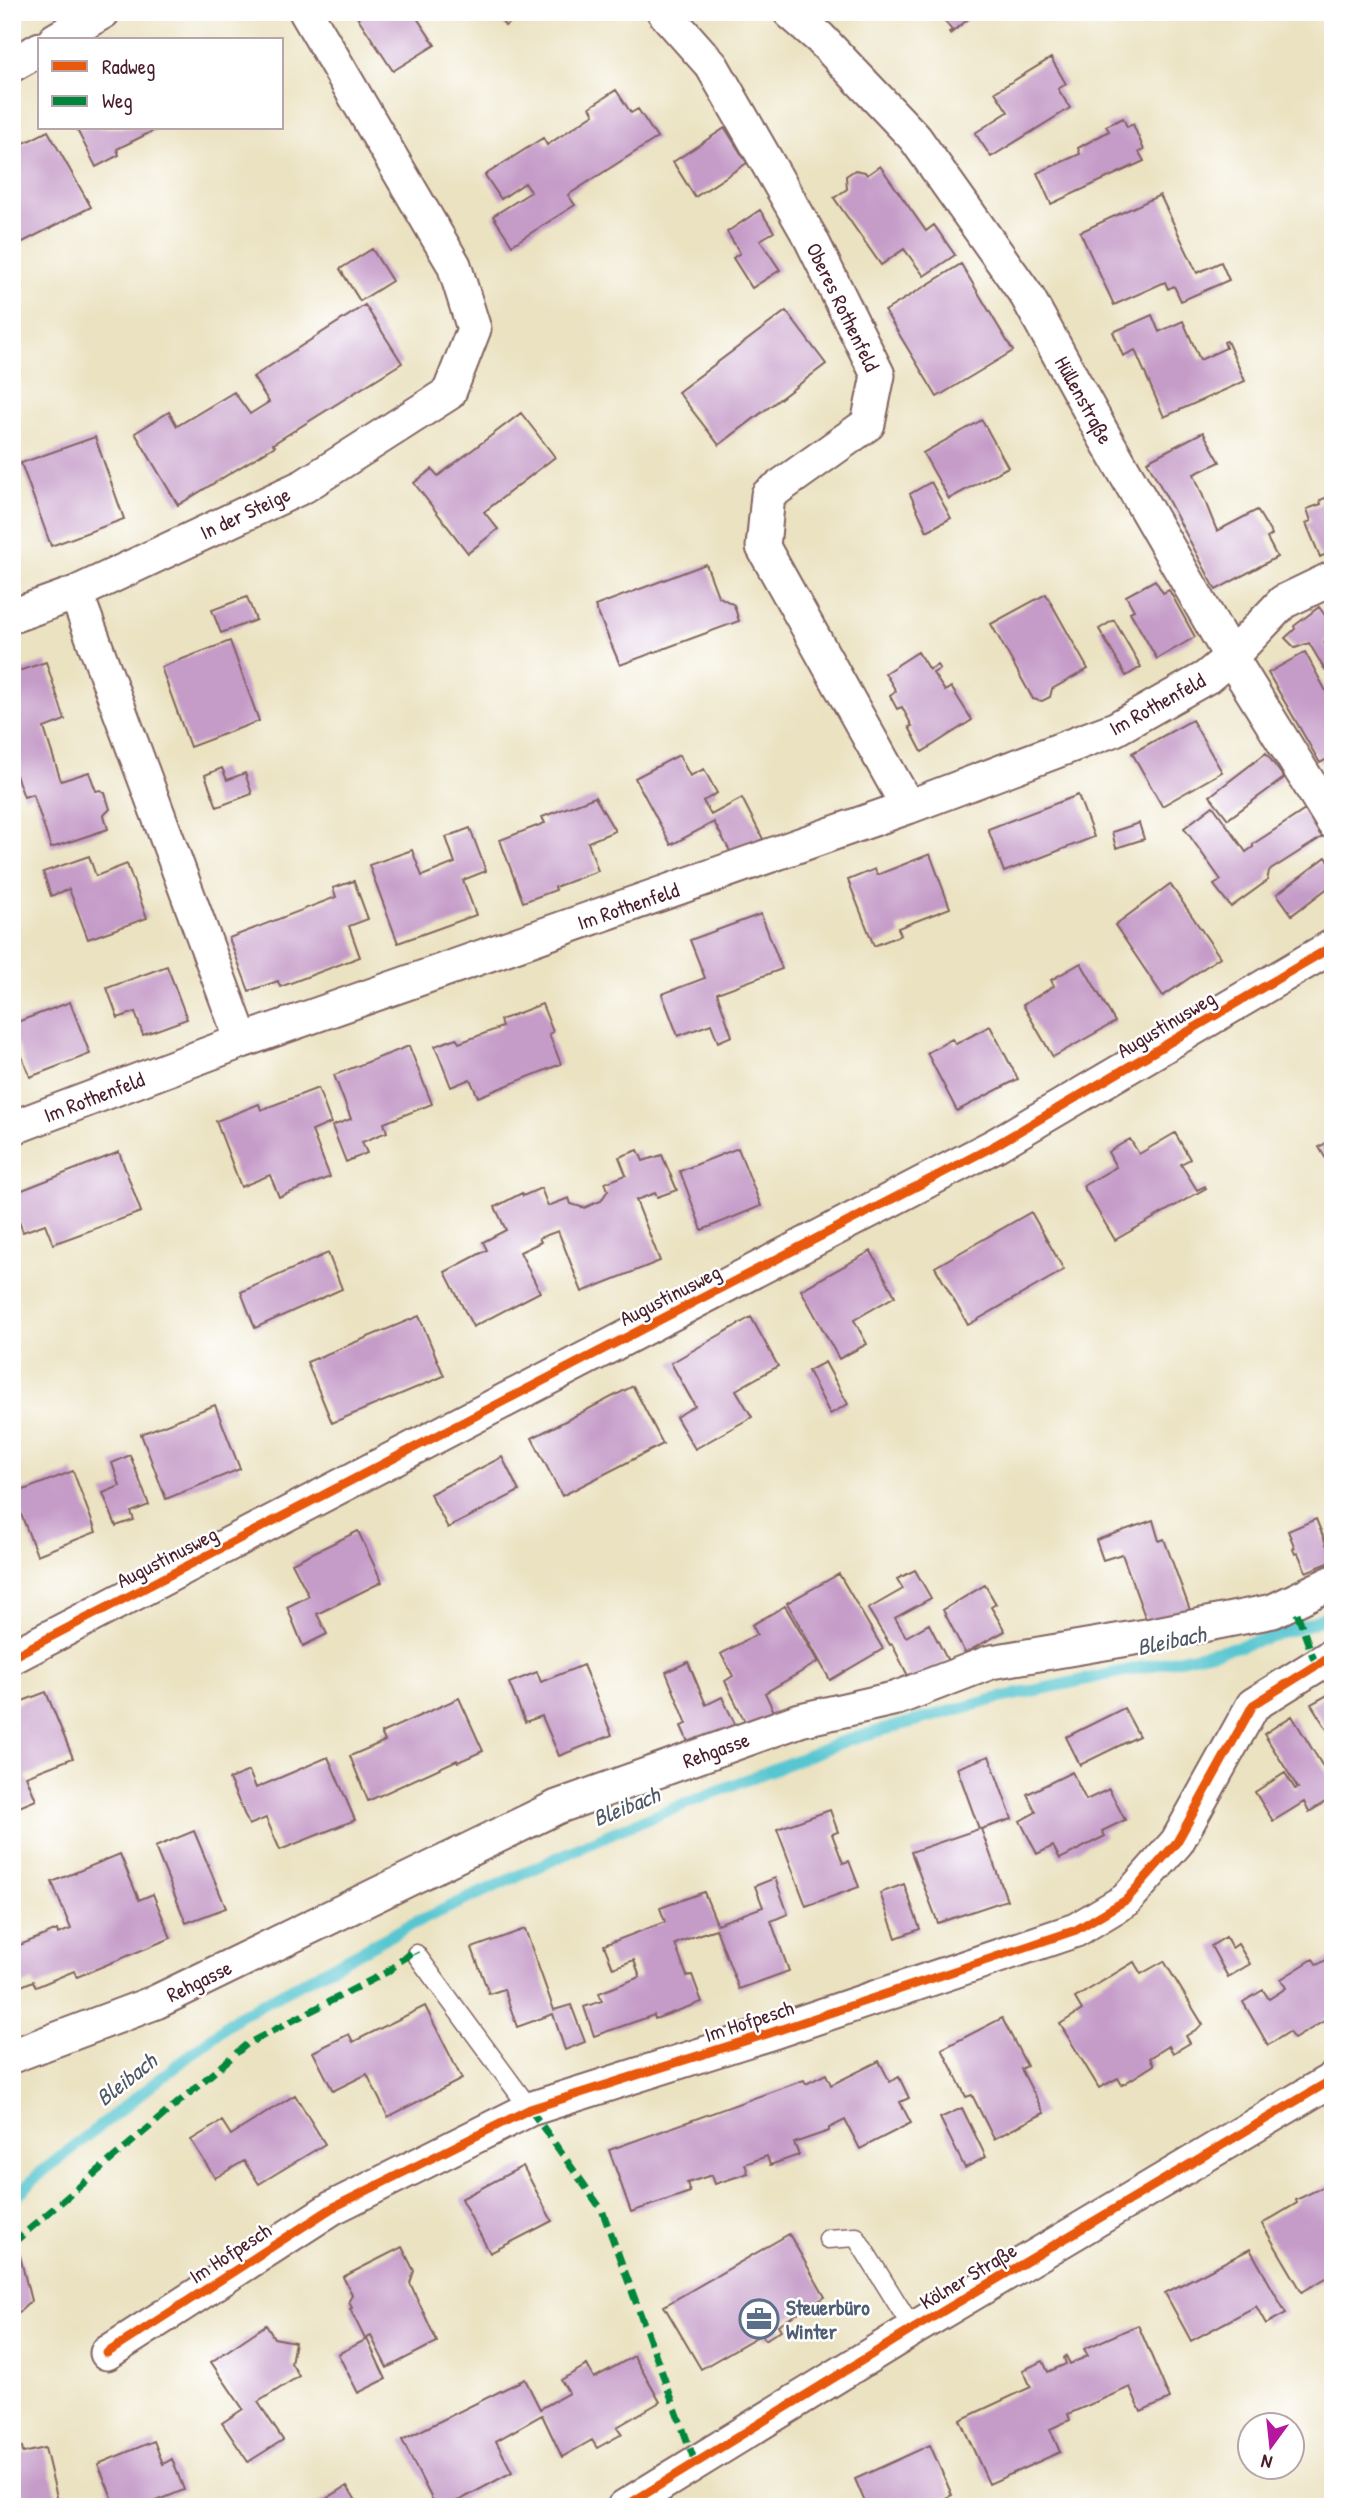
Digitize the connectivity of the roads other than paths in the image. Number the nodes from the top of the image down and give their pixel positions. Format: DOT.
graph roads {
  1 [pos="103,12"];
  2 [pos="306,12"];
  3 [pos="664,12"];
  4 [pos="790,12"];
  5 [pos="58,38"];
  6 [pos="38,50"];
  7 [pos="12,65"];
  8 [pos="1333,578"];
  9 [pos="76,593"];
  10 [pos="12,616"];
  11 [pos="1231,657"];
  12 [pos="908,807"];
  13 [pos="1333,822"];
  14 [pos="1333,946"];
  15 [pos="242,1041"];
  16 [pos="12,1128"];
  17 [pos="1333,1582"];
  18 [pos="1333,1655"];
  19 [pos="12,1657"];
  20 [pos="416,1954"];
  21 [pos="12,2056"];
  22 [pos="1333,2079"];
  23 [pos="530,2109"];
  24 [pos="828,2239"];
  25 [pos="913,2329"];
  26 [pos="107,2353"];
  27 [pos="624,2507"];
  1 -- 5 [label="street"];
  2 -- 9 [label="street, In der Steige"];
  3 -- 12 [label="street, Oberes Rothenfeld"];
  4 -- 11 [label="street, Hüllenstraße"];
  6 -- 7 [label="street"];
  8 -- 11 [label="street, Im Rothenfeld"];
  9 -- 10 [label="street, In der Steige"];
  9 -- 15 [label="street"];
  11 -- 12 [label="street, Im Rothenfeld"];
  11 -- 13 [label="street, Hüllenstraße"];
  12 -- 15 [label="street, Im Rothenfeld"];
  14 -- 19 [label="street, Augustinusweg"];
  15 -- 16 [label="street, Im Rothenfeld"];
  17 -- 21 [label="street, Rehgasse"];
  18 -- 23 [label="street, Im Hofpesch"];
  20 -- 23 [label="lane"];
  22 -- 25 [label="street, Kölner Straße"];
  23 -- 26 [label="street, Im Hofpesch"];
  24 -- 25 [label="lane"];
  25 -- 27 [label="street, Kölner Straße"];
}
